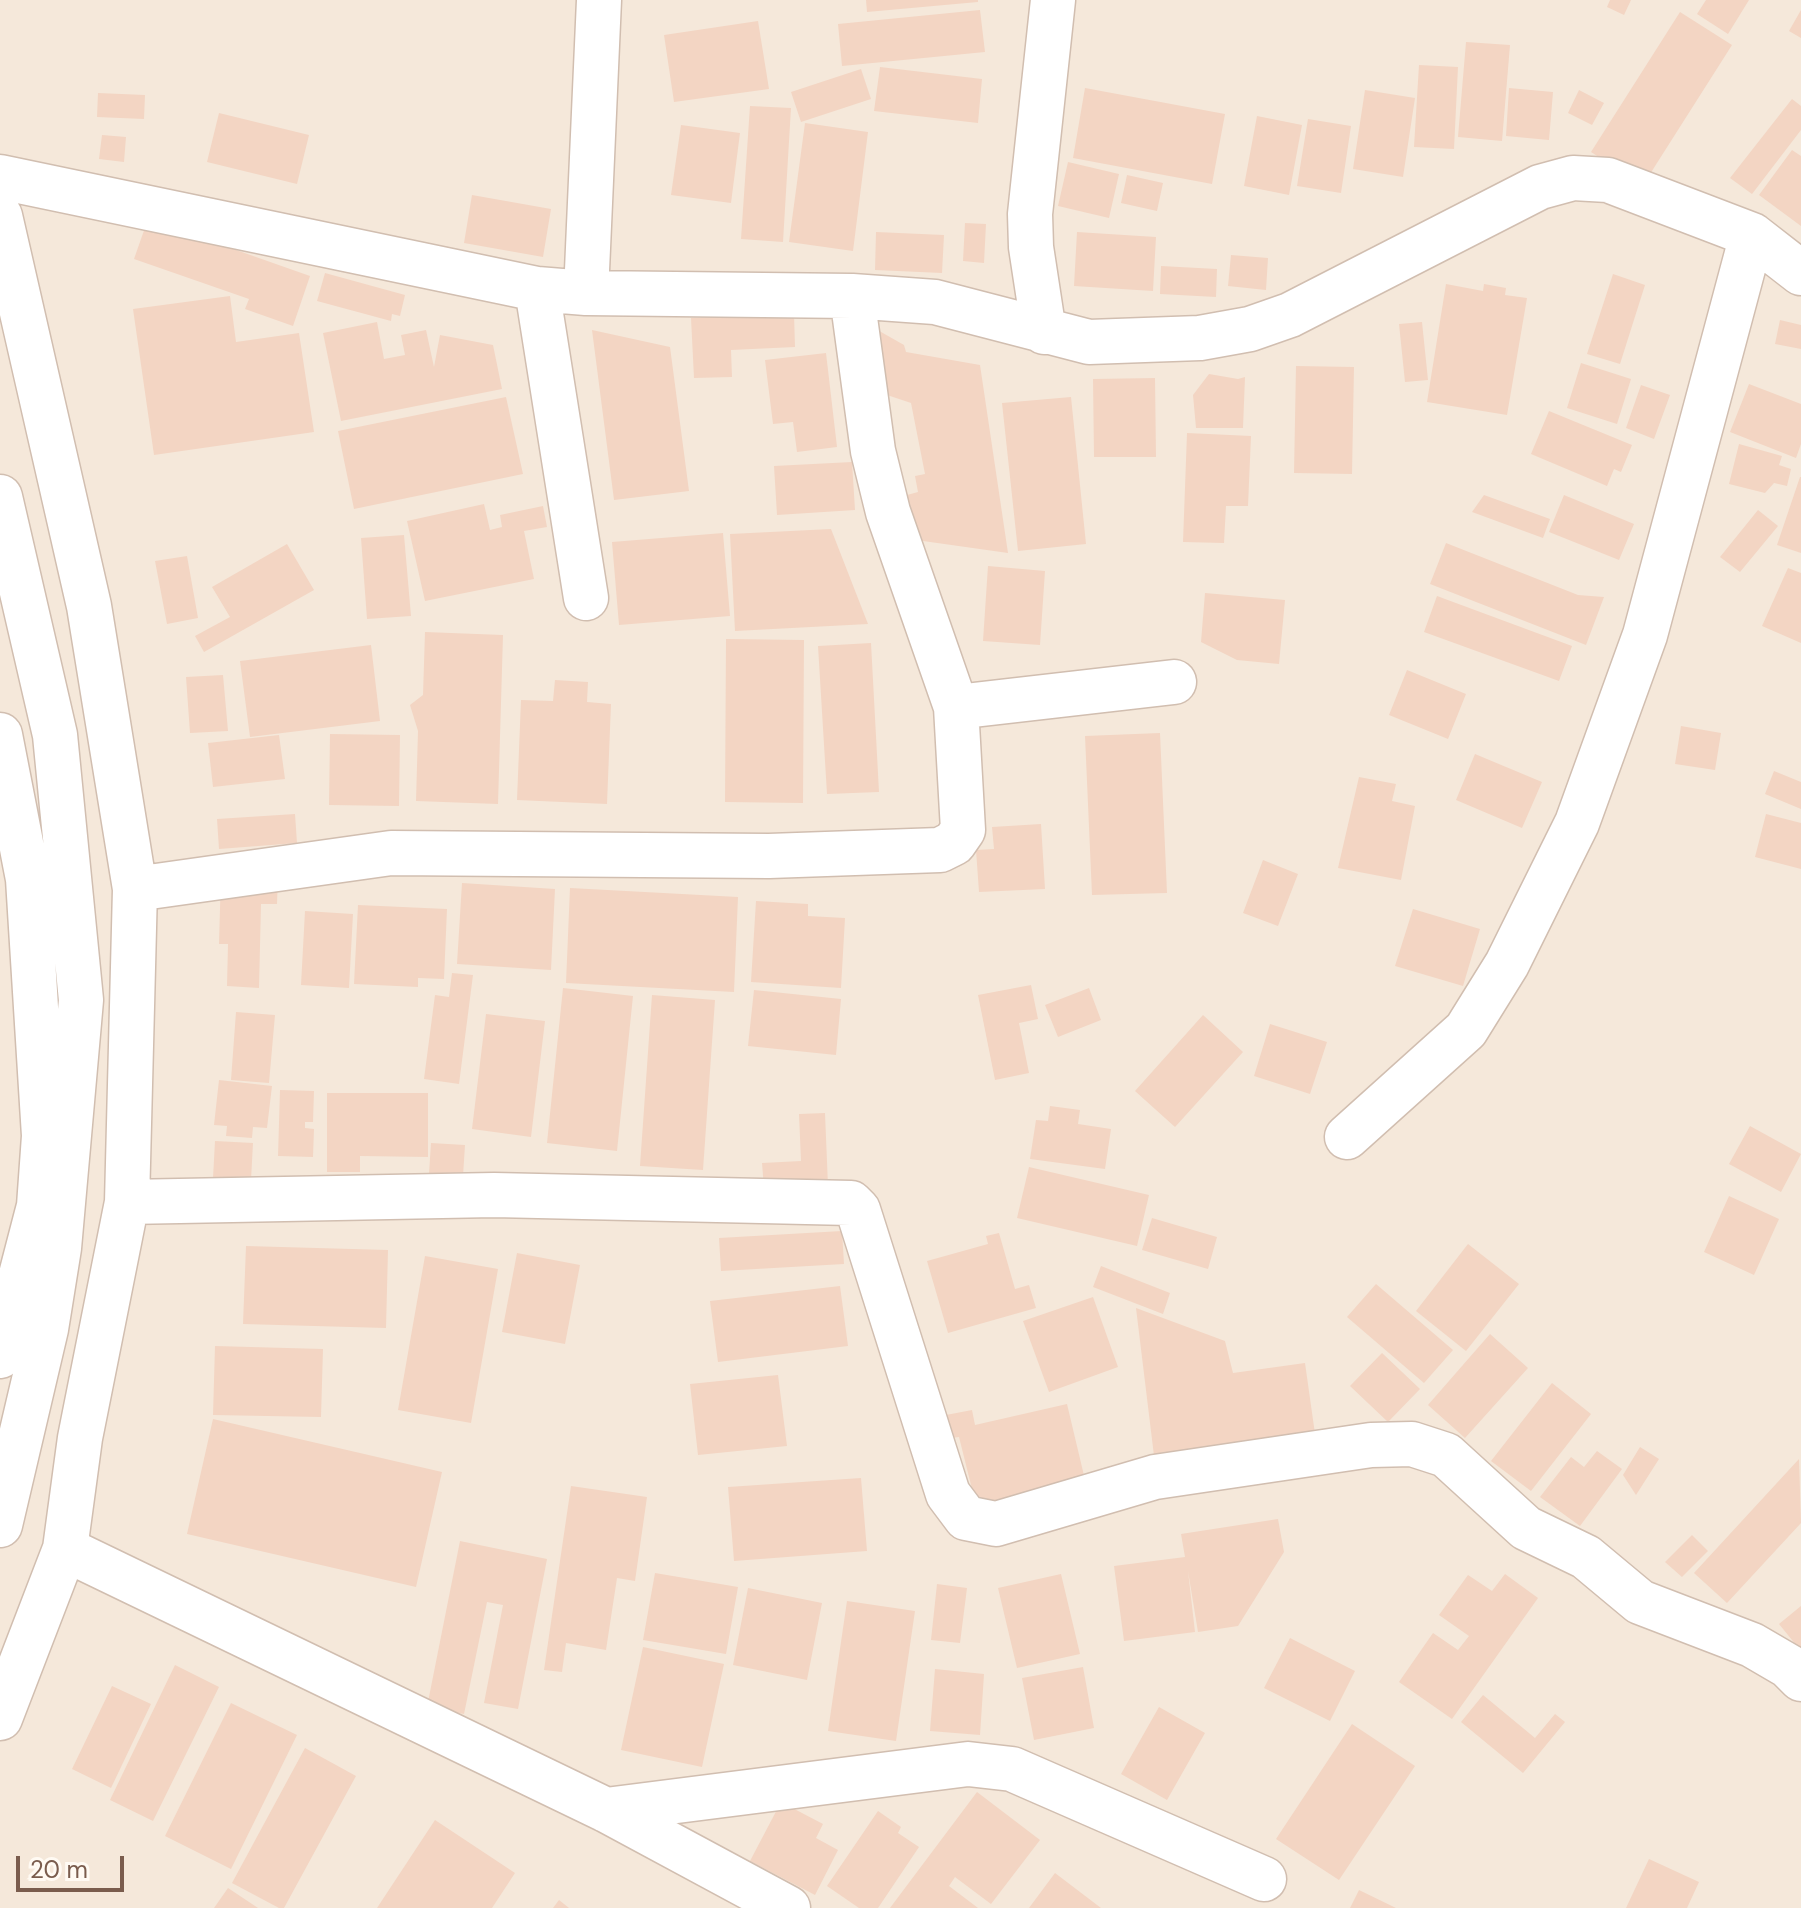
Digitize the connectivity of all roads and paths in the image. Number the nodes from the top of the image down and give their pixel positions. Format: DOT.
graph roads {
  1 [pos="599,0"];
  2 [pos="1053,0"];
  3 [pos="0,177"];
  4 [pos="0,216"];
  5 [pos="1752,235"];
  6 [pos="1801,273"];
  7 [pos="537,289"];
  8 [pos="586,293"];
  9 [pos="852,296"];
  10 [pos="1044,332"];
  11 [pos="0,497"];
  12 [pos="586,598"];
  13 [pos="1174,682"];
  14 [pos="956,707"];
  15 [pos="0,735"];
  16 [pos="135,889"];
  17 [pos="1347,1137"];
  18 [pos="127,1202"];
  19 [pos="0,1356"];
  20 [pos="0,1525"];
  21 [pos="65,1549"];
  22 [pos="1801,1679"];
  23 [pos="0,1718"];
  24 [pos="606,1810"];
  25 [pos="1264,1879"];
  26 [pos="788,1908"];
  1 -- 8 [label="street"];
  2 -- 10 [label="street"];
  3 -- 7 [label="street"];
  4 -- 16 [label="street"];
  5 -- 6 [label="street"];
  5 -- 10 [label="street"];
  5 -- 17 [label="street"];
  7 -- 8 [label="street"];
  7 -- 12 [label="street"];
  8 -- 9 [label="street"];
  9 -- 10 [label="street"];
  9 -- 14 [label="street"];
  11 -- 20 [label="street"];
  13 -- 14 [label="street"];
  14 -- 16 [label="street"];
  15 -- 19 [label="street"];
  16 -- 18 [label="street"];
  18 -- 21 [label="street"];
  18 -- 22 [label="street"];
  21 -- 23 [label="street"];
  21 -- 24 [label="street"];
  24 -- 25 [label="street"];
  24 -- 26 [label="street"];
}
